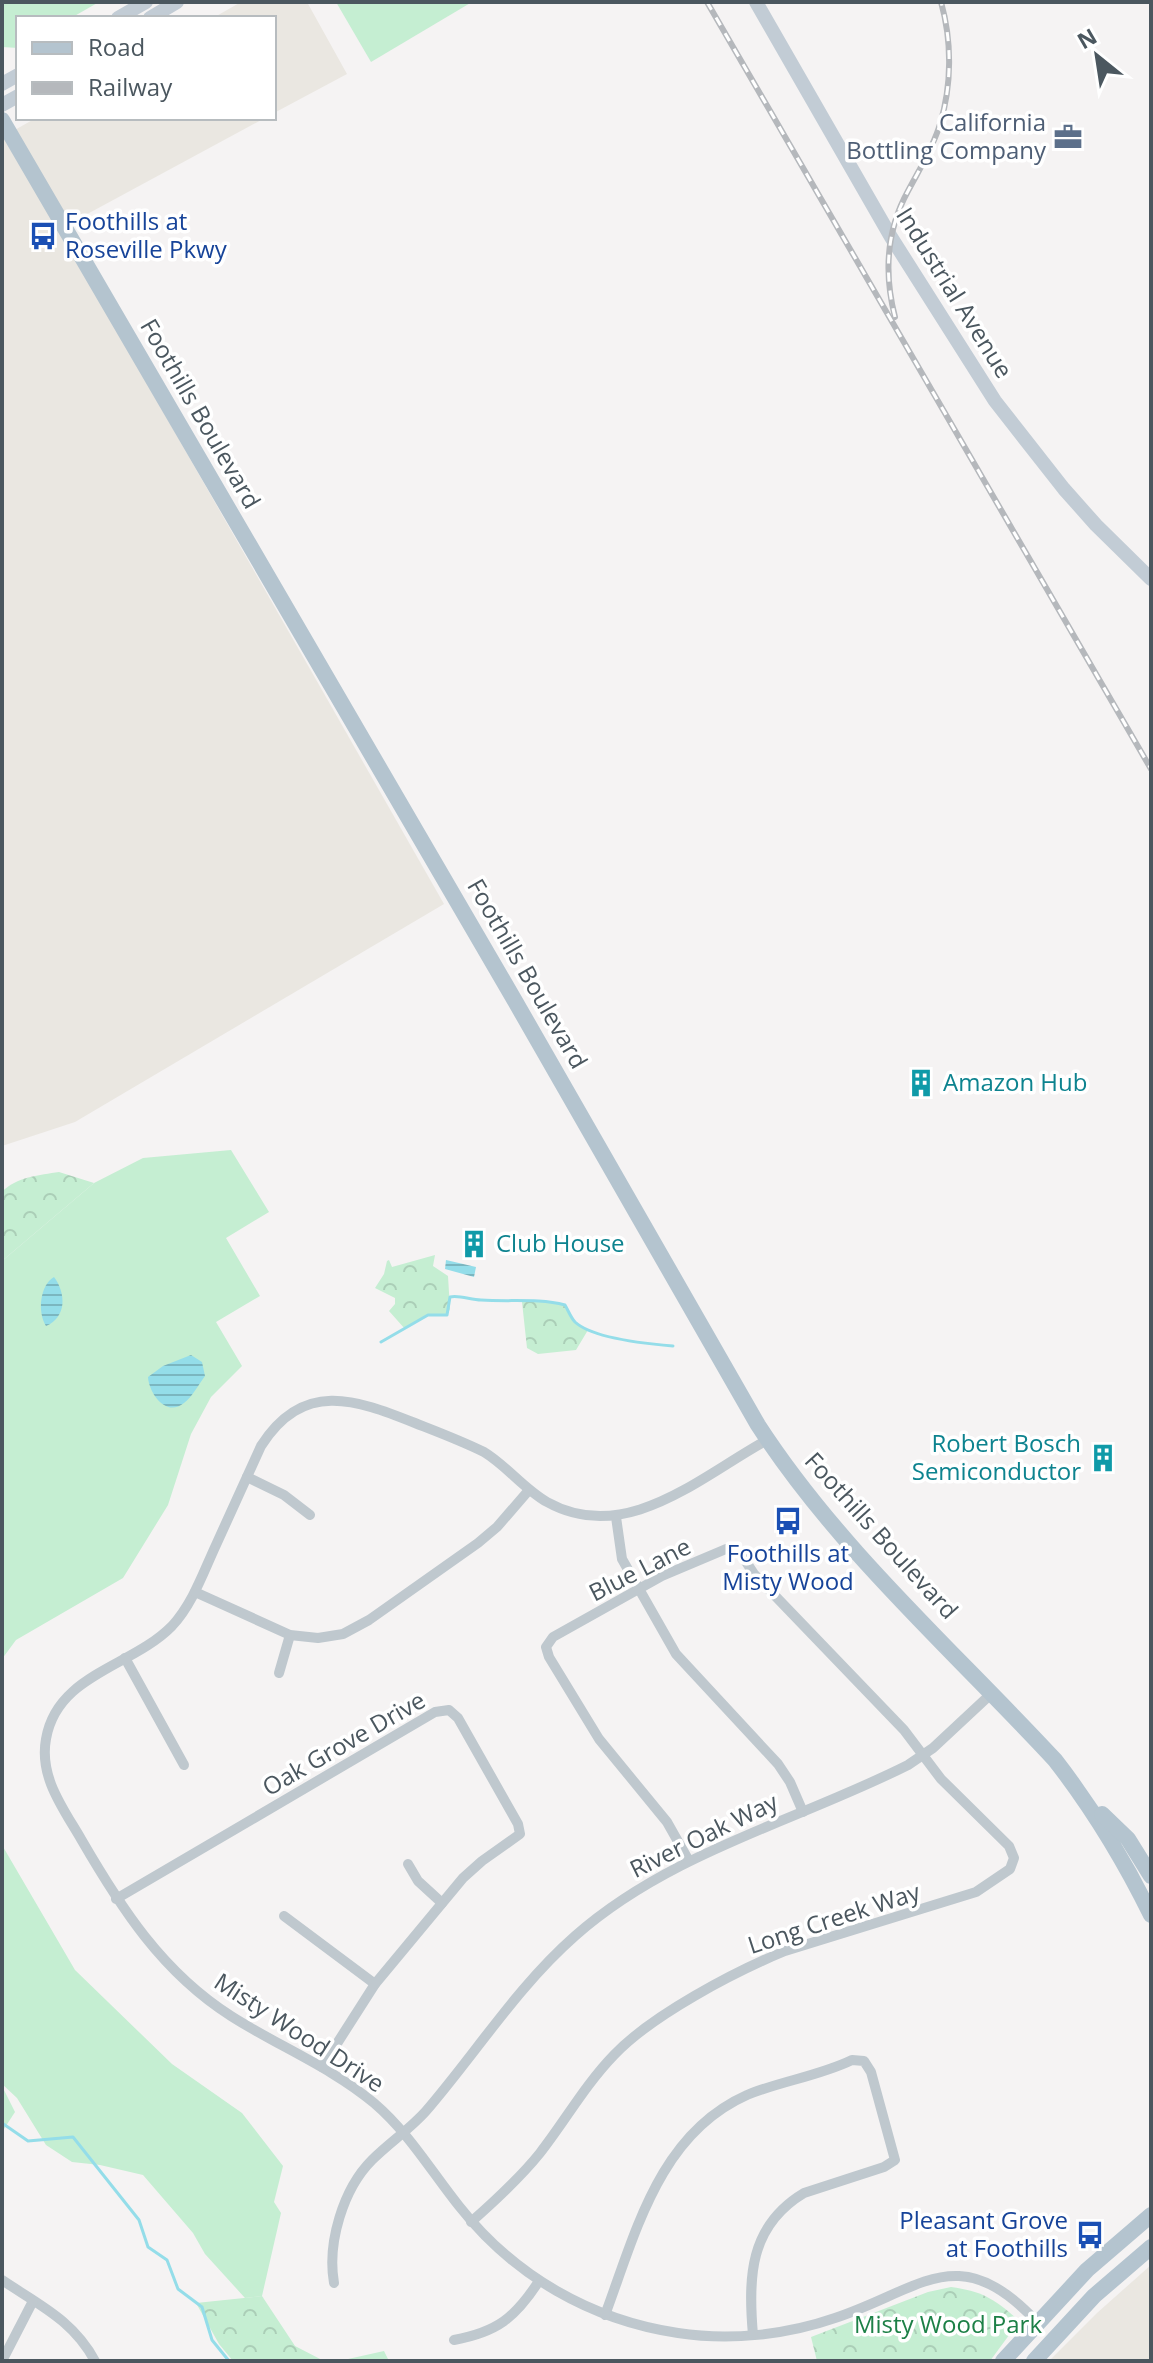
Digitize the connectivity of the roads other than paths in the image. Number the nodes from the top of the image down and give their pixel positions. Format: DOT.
graph roads {
  1 [pos="146,2"];
  2 [pos="177,2"];
  3 [pos="756,2"];
  4 [pos="122,16"];
  5 [pos="153,16"];
  6 [pos="2,120"];
  7 [pos="1151,579"];
  8 [pos="767,1440"];
  9 [pos="247,1477"];
  10 [pos="529,1490"];
  11 [pos="310,1515"];
  12 [pos="616,1517"];
  13 [pos="639,1589"];
  14 [pos="195,1592"];
  15 [pos="290,1635"];
  16 [pos="125,1658"];
  17 [pos="279,1673"];
  18 [pos="992,1693"];
  19 [pos="924,1755"];
  20 [pos="184,1765"];
  21 [pos="1083,1796"];
  22 [pos="803,1812"];
  23 [pos="689,1861"];
  24 [pos="408,1864"];
  25 [pos="1130,1871"];
  26 [pos="1151,1876"];
  27 [pos="1151,1896"];
  28 [pos="116,1899"];
  29 [pos="442,1903"];
  30 [pos="1151,1915"];
  31 [pos="284,1916"];
  32 [pos="375,1984"];
  33 [pos="322,2067"];
  34 [pos="403,2132"];
  35 [pos="1151,2215"];
  36 [pos="471,2222"];
  37 [pos="1151,2247"];
  38 [pos="2,2280"];
  39 [pos="539,2281"];
  40 [pos="334,2283"];
  41 [pos="1071,2285"];
  42 [pos="33,2301"];
  43 [pos="605,2315"];
  44 [pos="1037,2322"];
  45 [pos="753,2335"];
  46 [pos="1054,2338"];
  47 [pos="454,2340"];
  48 [pos="2,2361"];
  49 [pos="95,2361"];
  50 [pos="1003,2361"];
  51 [pos="1018,2361"];
  52 [pos="1034,2361"];
  1 -- 4 [label="street"];
  2 -- 5 [label="street"];
  3 -- 7 [label="street, Industrial Avenue"];
  6 -- 8 [label="main road, Foothills Boulevard"];
  8 -- 12 [label="street, Misty Wood Drive"];
  8 -- 18 [label="main road, Foothills Boulevard"];
  9 -- 10 [label="street, Misty Wood Drive"];
  9 -- 11 [label="street"];
  9 -- 14 [label="street, Misty Wood Drive"];
  10 -- 12 [label="street, Misty Wood Drive"];
  10 -- 15 [label="street"];
  12 -- 13 [label="street"];
  13 -- 19 [label="street, Blue Lane"];
  13 -- 22 [label="street"];
  13 -- 23 [label="street, Blue Lane"];
  14 -- 15 [label="street"];
  14 -- 16 [label="street, Misty Wood Drive"];
  15 -- 17 [label="street"];
  16 -- 20 [label="street"];
  16 -- 28 [label="street, Misty Wood Drive"];
  18 -- 19 [label="street, River Oak Way"];
  18 -- 21 [label="main road, Foothills Boulevard"];
  19 -- 22 [label="street, River Oak Way"];
  19 -- 36 [label="street, Long Creek Way"];
  21 -- 25 [label="main road, Foothills Boulevard"];
  21 -- 26 [label="main road, Foothills Boulevard"];
  22 -- 23 [label="street, River Oak Way"];
  23 -- 34 [label="street, River Oak Way"];
  24 -- 29 [label="street"];
  25 -- 27 [label="street"];
  25 -- 30 [label="main road, Foothills Boulevard"];
  28 -- 29 [label="street, Oak Grove Drive"];
  28 -- 33 [label="street, Misty Wood Drive"];
  29 -- 32 [label="street, Oak Grove Drive"];
  31 -- 32 [label="street"];
  32 -- 33 [label="street, Oak Grove Drive"];
  33 -- 34 [label="street, Misty Wood Drive"];
  34 -- 36 [label="street, Misty Wood Drive"];
  34 -- 40 [label="street, River Oak Way"];
  35 -- 41 [label="main road"];
  36 -- 39 [label="street, Misty Wood Drive"];
  37 -- 46 [label="main road"];
  38 -- 42 [label="street"];
  39 -- 43 [label="street, Misty Wood Drive"];
  39 -- 47 [label="street"];
  41 -- 44 [label="main road"];
  41 -- 46 [label="main road"];
  42 -- 48 [label="street"];
  42 -- 49 [label="street"];
  43 -- 45 [label="street, Misty Wood Drive"];
  43 -- 45 [label="street"];
  44 -- 45 [label="street, Misty Wood Drive"];
  44 -- 50 [label="main road"];
  44 -- 51 [label="main road"];
  46 -- 52 [label="main road"];
}
